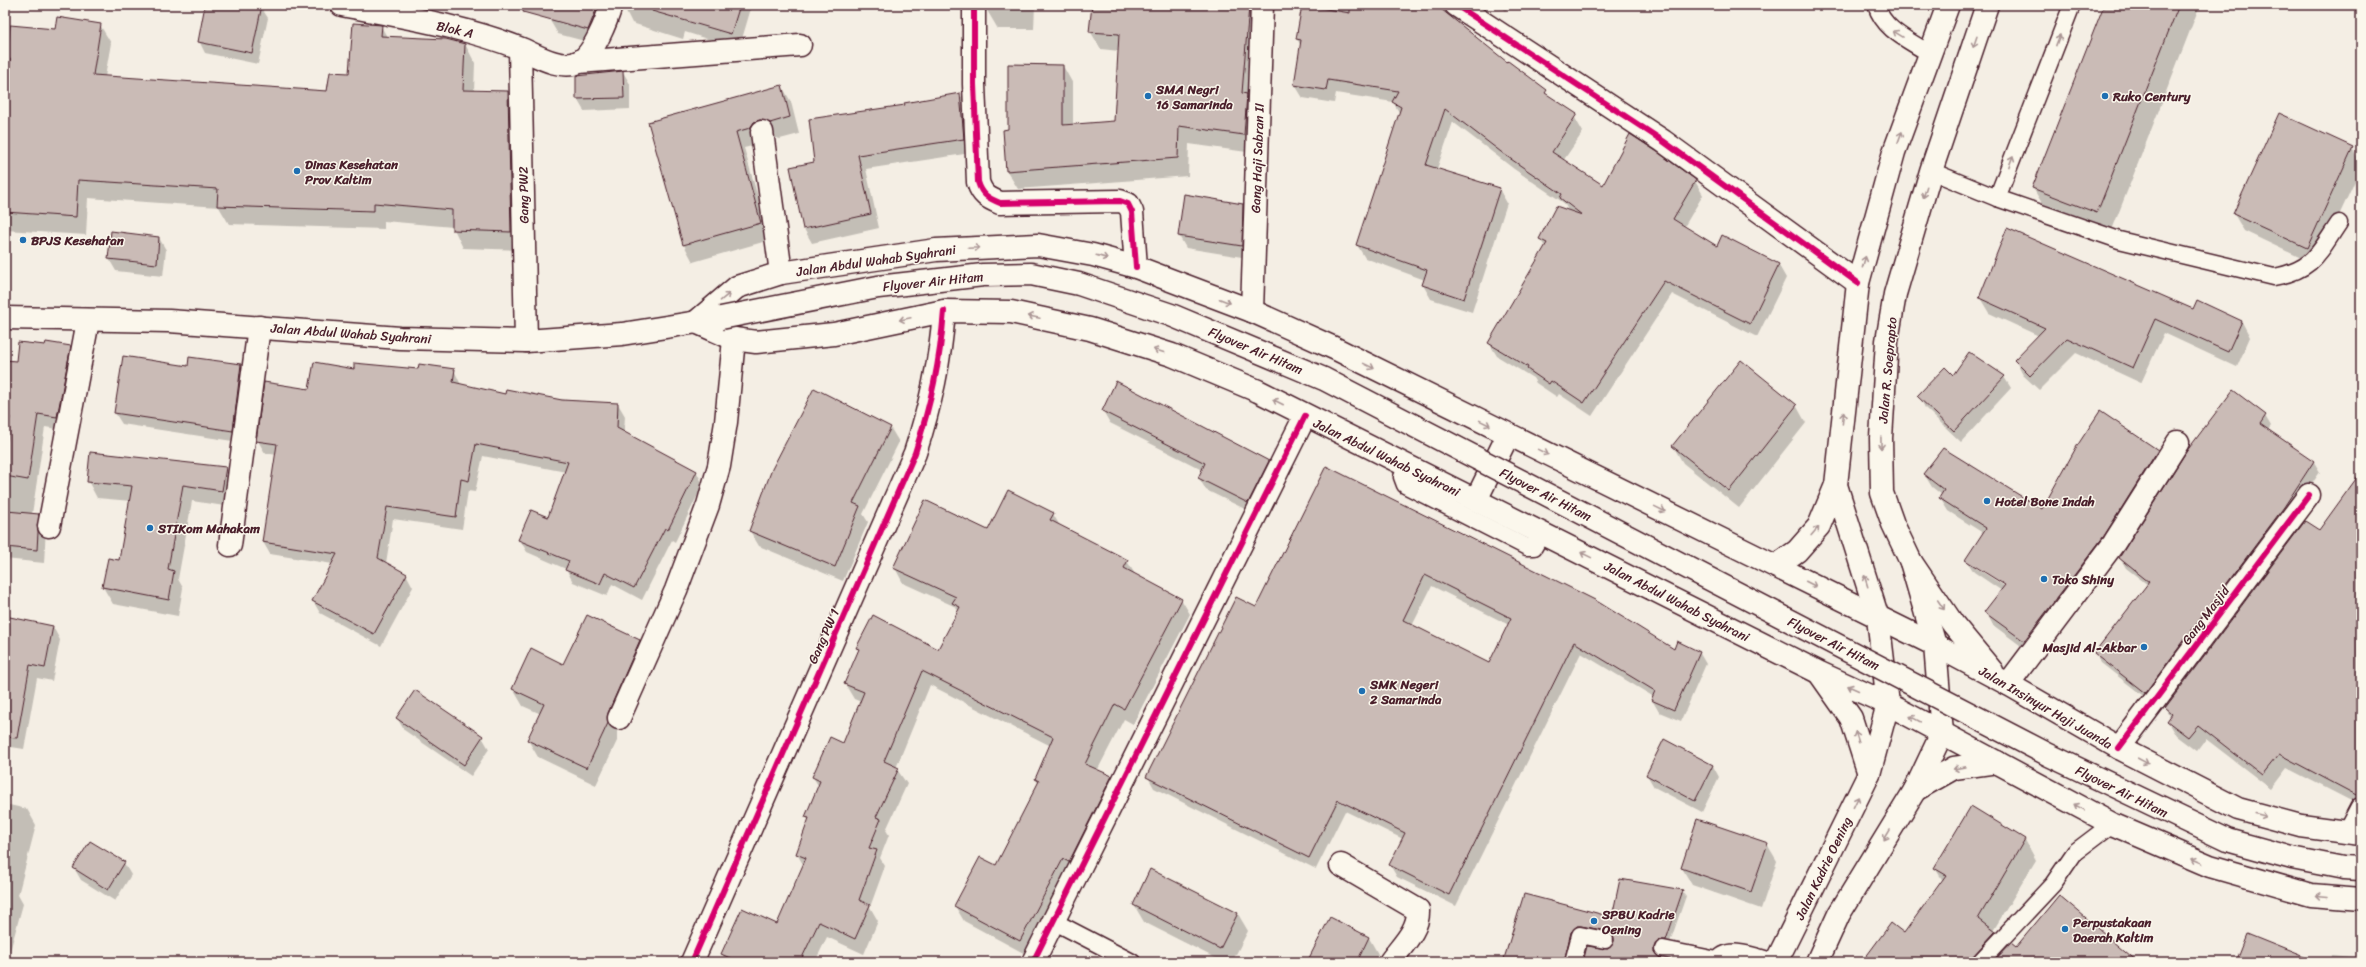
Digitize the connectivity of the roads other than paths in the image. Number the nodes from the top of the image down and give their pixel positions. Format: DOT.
graph roads {
  1 [pos="342,5"];
  2 [pos="611,5"];
  3 [pos="974,5"];
  4 [pos="1262,5"];
  5 [pos="1456,5"];
  6 [pos="1876,5"];
  7 [pos="1948,5"];
  8 [pos="1988,5"];
  9 [pos="2072,5"];
  10 [pos="800,45"];
  11 [pos="520,49"];
  12 [pos="1930,54"];
  13 [pos="578,62"];
  14 [pos="762,132"];
  15 [pos="1931,171"];
  16 [pos="1996,198"];
  17 [pos="2339,223"];
  18 [pos="1136,267"];
  19 [pos="780,273"];
  20 [pos="1858,283"];
  21 [pos="944,311"];
  22 [pos="1252,311"];
  23 [pos="5,318"];
  24 [pos="88,321"];
  25 [pos="696,322"];
  26 [pos="259,327"];
  27 [pos="734,339"];
  28 [pos="526,341"];
  29 [pos="1305,416"];
  30 [pos="1508,434"];
  31 [pos="2178,442"];
  32 [pos="1407,466"];
  33 [pos="1836,485"];
  34 [pos="2309,495"];
  35 [pos="1476,500"];
  36 [pos="49,526"];
  37 [pos="1542,533"];
  38 [pos="230,545"];
  39 [pos="1911,562"];
  40 [pos="1776,566"];
  41 [pos="1878,618"];
  42 [pos="1935,645"];
  43 [pos="1820,673"];
  44 [pos="2004,682"];
  45 [pos="1888,704"];
  46 [pos="619,718"];
  47 [pos="1942,733"];
  48 [pos="2119,748"];
  49 [pos="1998,762"];
  50 [pos="1869,774"];
  51 [pos="1915,790"];
  52 [pos="2361,809"];
  53 [pos="2112,824"];
  54 [pos="2355,833"];
  55 [pos="1341,865"];
  56 [pos="2361,869"];
  57 [pos="2361,899"];
  58 [pos="1053,921"];
  59 [pos="1605,940"];
  60 [pos="1663,949"];
  61 [pos="1717,961"];
  62 [pos="692,962"];
  63 [pos="1033,962"];
  64 [pos="1132,962"];
  65 [pos="1390,962"];
  66 [pos="1573,962"];
  67 [pos="1776,962"];
  68 [pos="1817,962"];
  69 [pos="1980,962"];
  1 -- 11 [label="main road, Blok A"];
  2 -- 13 [label="main road"];
  3 -- 18 [label="main road"];
  4 -- 22 [label="main road, Gang Haji Sabran II"];
  5 -- 20 [label="main road"];
  12 -- 6 [label="lane, one-way"];
  7 -- 12 [label="main road"];
  8 -- 15 [label="main road, Jalan R. Soeprapto, one-way"];
  16 -- 9 [label="lane, one-way"];
  10 -- 13 [label="main road, Blok A"];
  11 -- 13 [label="main road, Blok A"];
  11 -- 28 [label="main road, Gang PW2"];
  20 -- 12 [label="main road, one-way"];
  14 -- 19 [label="main road"];
  15 -- 16 [label="lane"];
  15 -- 39 [label="main road, Jalan R. Soeprapto, one-way"];
  16 -- 17 [label="lane"];
  19 -- 18 [label="main road, Jalan Abdul Wahab Syahrani, one-way"];
  18 -- 22 [label="main road, Jalan Abdul Wahab Syahrani, one-way"];
  25 -- 19 [label="main road, Jalan Abdul Wahab Syahrani, one-way"];
  33 -- 20 [label="main road, one-way"];
  21 -- 27 [label="main road, Jalan Abdul Wahab Syahrani, one-way"];
  29 -- 21 [label="main road, Jalan Abdul Wahab Syahrani, one-way"];
  21 -- 62 [label="main road, Gang PW 1"];
  22 -- 30 [label="main road, Jalan Abdul Wahab Syahrani, one-way"];
  23 -- 24 [label="main road, Jalan Abdul Wahab Syahrani"];
  24 -- 26 [label="main road, Jalan Abdul Wahab Syahrani"];
  24 -- 36 [label="main road"];
  25 -- 27 [label="main road, Jalan Abdul Wahab Syahrani"];
  25 -- 28 [label="main road, Jalan Abdul Wahab Syahrani"];
  25 -- 56 [label="main road, Flyover Air Hitam, bridge"];
  26 -- 28 [label="main road, Jalan Abdul Wahab Syahrani"];
  26 -- 38 [label="main road"];
  27 -- 46 [label="main road"];
  29 -- 32 [label="main road, Jalan Abdul Wahab Syahrani"];
  29 -- 58 [label="main road"];
  30 -- 35 [label="main road"];
  30 -- 40 [label="main road, Jalan Abdul Wahab Syahrani, one-way"];
  31 -- 44 [label="main road"];
  32 -- 35 [label="main road, Jalan Abdul Wahab Syahrani"];
  32 -- 37 [label="lane"];
  40 -- 33 [label="main road, one-way"];
  41 -- 33 [label="main road, one-way"];
  34 -- 48 [label="main road, Gang Masjid"];
  35 -- 37 [label="main road, Jalan Abdul Wahab Syahrani"];
  43 -- 37 [label="main road, Jalan Abdul Wahab Syahrani, one-way"];
  39 -- 42 [label="main road, Jalan R. Soeprapto"];
  39 -- 44 [label="main road, one-way"];
  40 -- 41 [label="main road, Jalan Abdul Wahab Syahrani, one-way"];
  41 -- 42 [label="main road, Jalan Insinyur Haji Juanda"];
  41 -- 45 [label="main road"];
  42 -- 44 [label="main road, Jalan Insinyur Haji Juanda"];
  42 -- 47 [label="main road, Jalan R. Soeprapto"];
  45 -- 43 [label="main road, Jalan Abdul Wahab Syahrani, one-way"];
  50 -- 43 [label="main road, one-way"];
  44 -- 48 [label="main road, Jalan Insinyur Haji Juanda"];
  47 -- 45 [label="main road, Jalan Abdul Wahab Syahrani, one-way"];
  45 -- 50 [label="main road, Jalan Kadrie Oening"];
  47 -- 49 [label="main road"];
  47 -- 51 [label="main road"];
  48 -- 54 [label="main road, Jalan Insinyur Haji Juanda, one-way"];
  49 -- 51 [label="main road, one-way"];
  53 -- 49 [label="main road, one-way"];
  67 -- 50 [label="main road, Jalan Kadrie Oening, one-way"];
  51 -- 68 [label="main road, one-way"];
  52 -- 54 [label="main road"];
  57 -- 53 [label="main road, one-way"];
  53 -- 69 [label="lane"];
  55 -- 65 [label="main road"];
  58 -- 63 [label="main road"];
  58 -- 64 [label="lane"];
  59 -- 66 [label="lane"];
  60 -- 61 [label="lane"];
  61 -- 67 [label="lane"];
}
